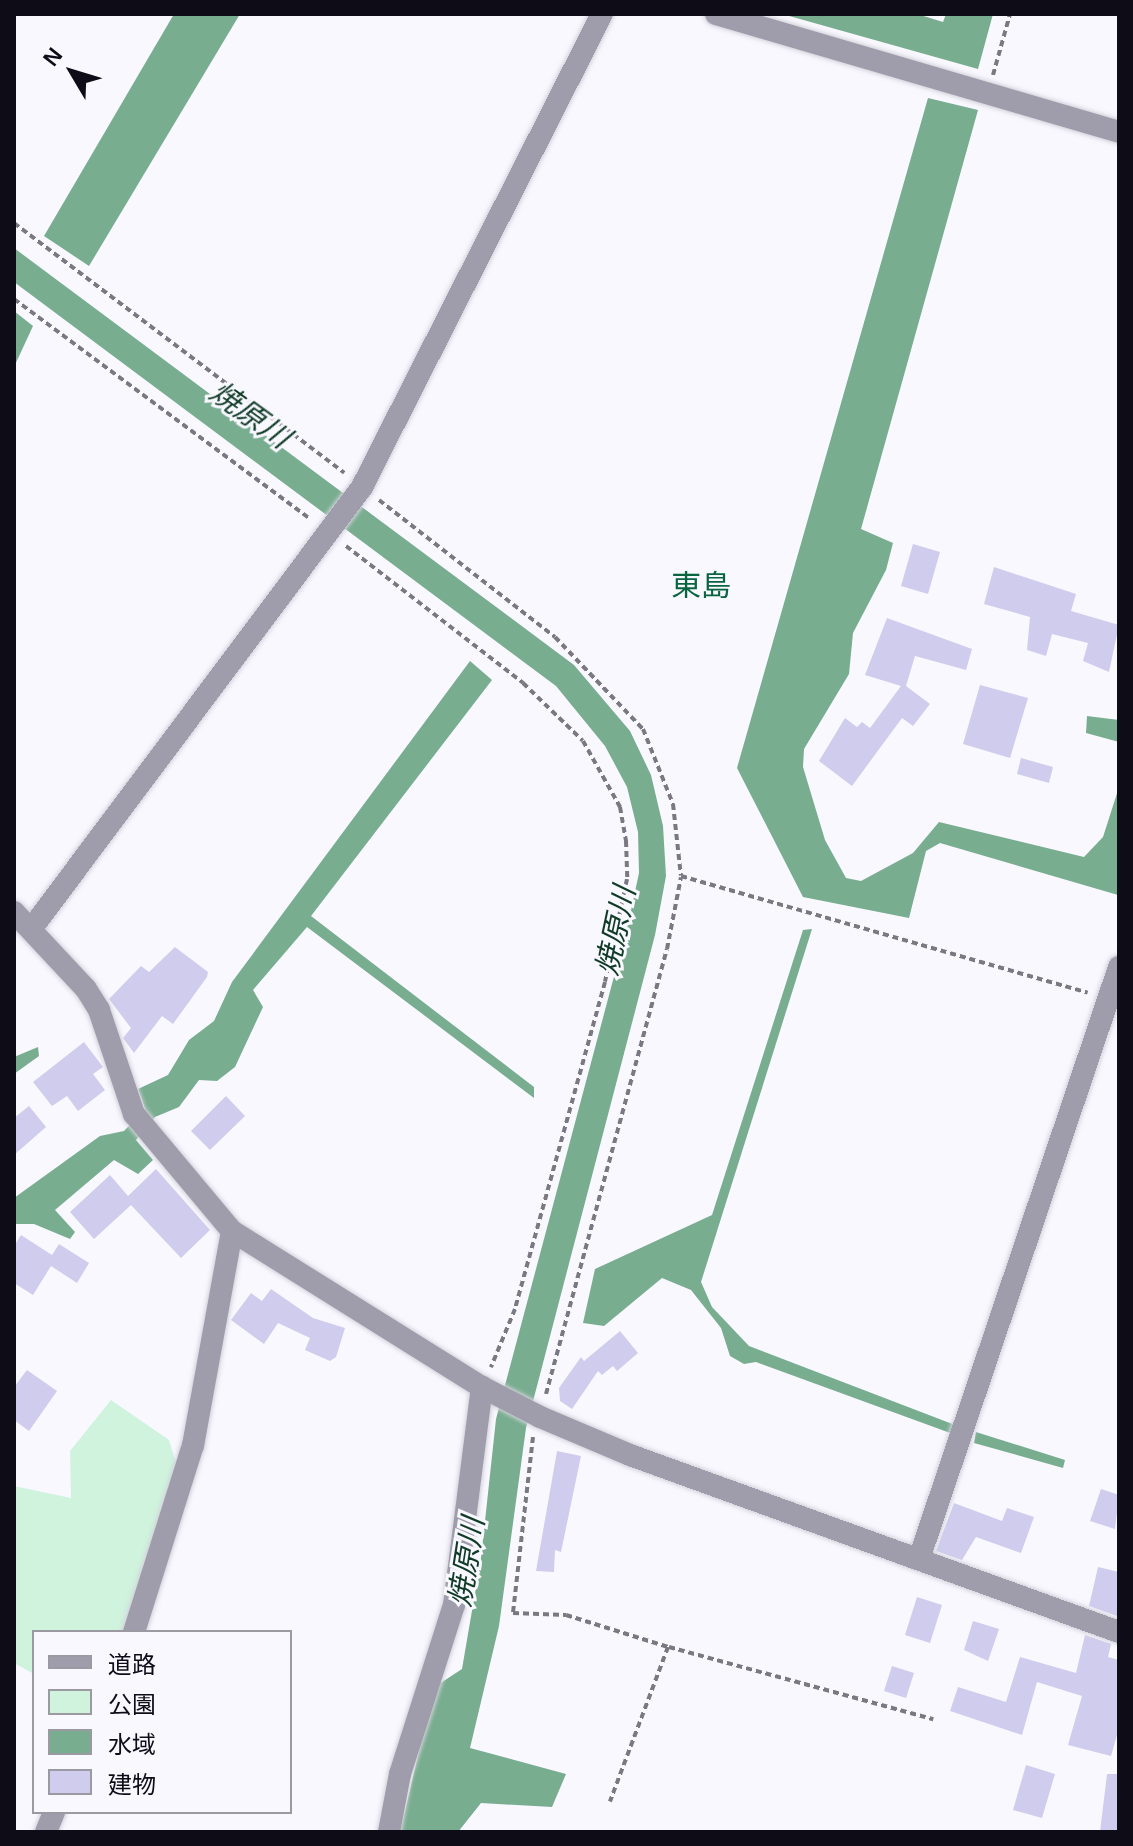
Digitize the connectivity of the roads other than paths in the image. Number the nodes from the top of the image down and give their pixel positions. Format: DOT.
graph roads {
  1 [pos="602,14"];
  2 [pos="716,14"];
  3 [pos="1119,132"];
  4 [pos="14,912"];
  5 [pos="32,928"];
  6 [pos="1119,967"];
  7 [pos="232,1231"];
  8 [pos="482,1387"];
  9 [pos="919,1559"];
  10 [pos="135,1630"];
  11 [pos="1119,1632"];
  12 [pos="389,1832"];
  1 -- 5 [label="street"];
  2 -- 3 [label="street"];
  4 -- 5 [label="street"];
  5 -- 7 [label="street"];
  6 -- 9 [label="street"];
  7 -- 8 [label="street"];
  7 -- 10 [label="street"];
  8 -- 9 [label="street"];
  8 -- 12 [label="street"];
  9 -- 11 [label="street"];
}
